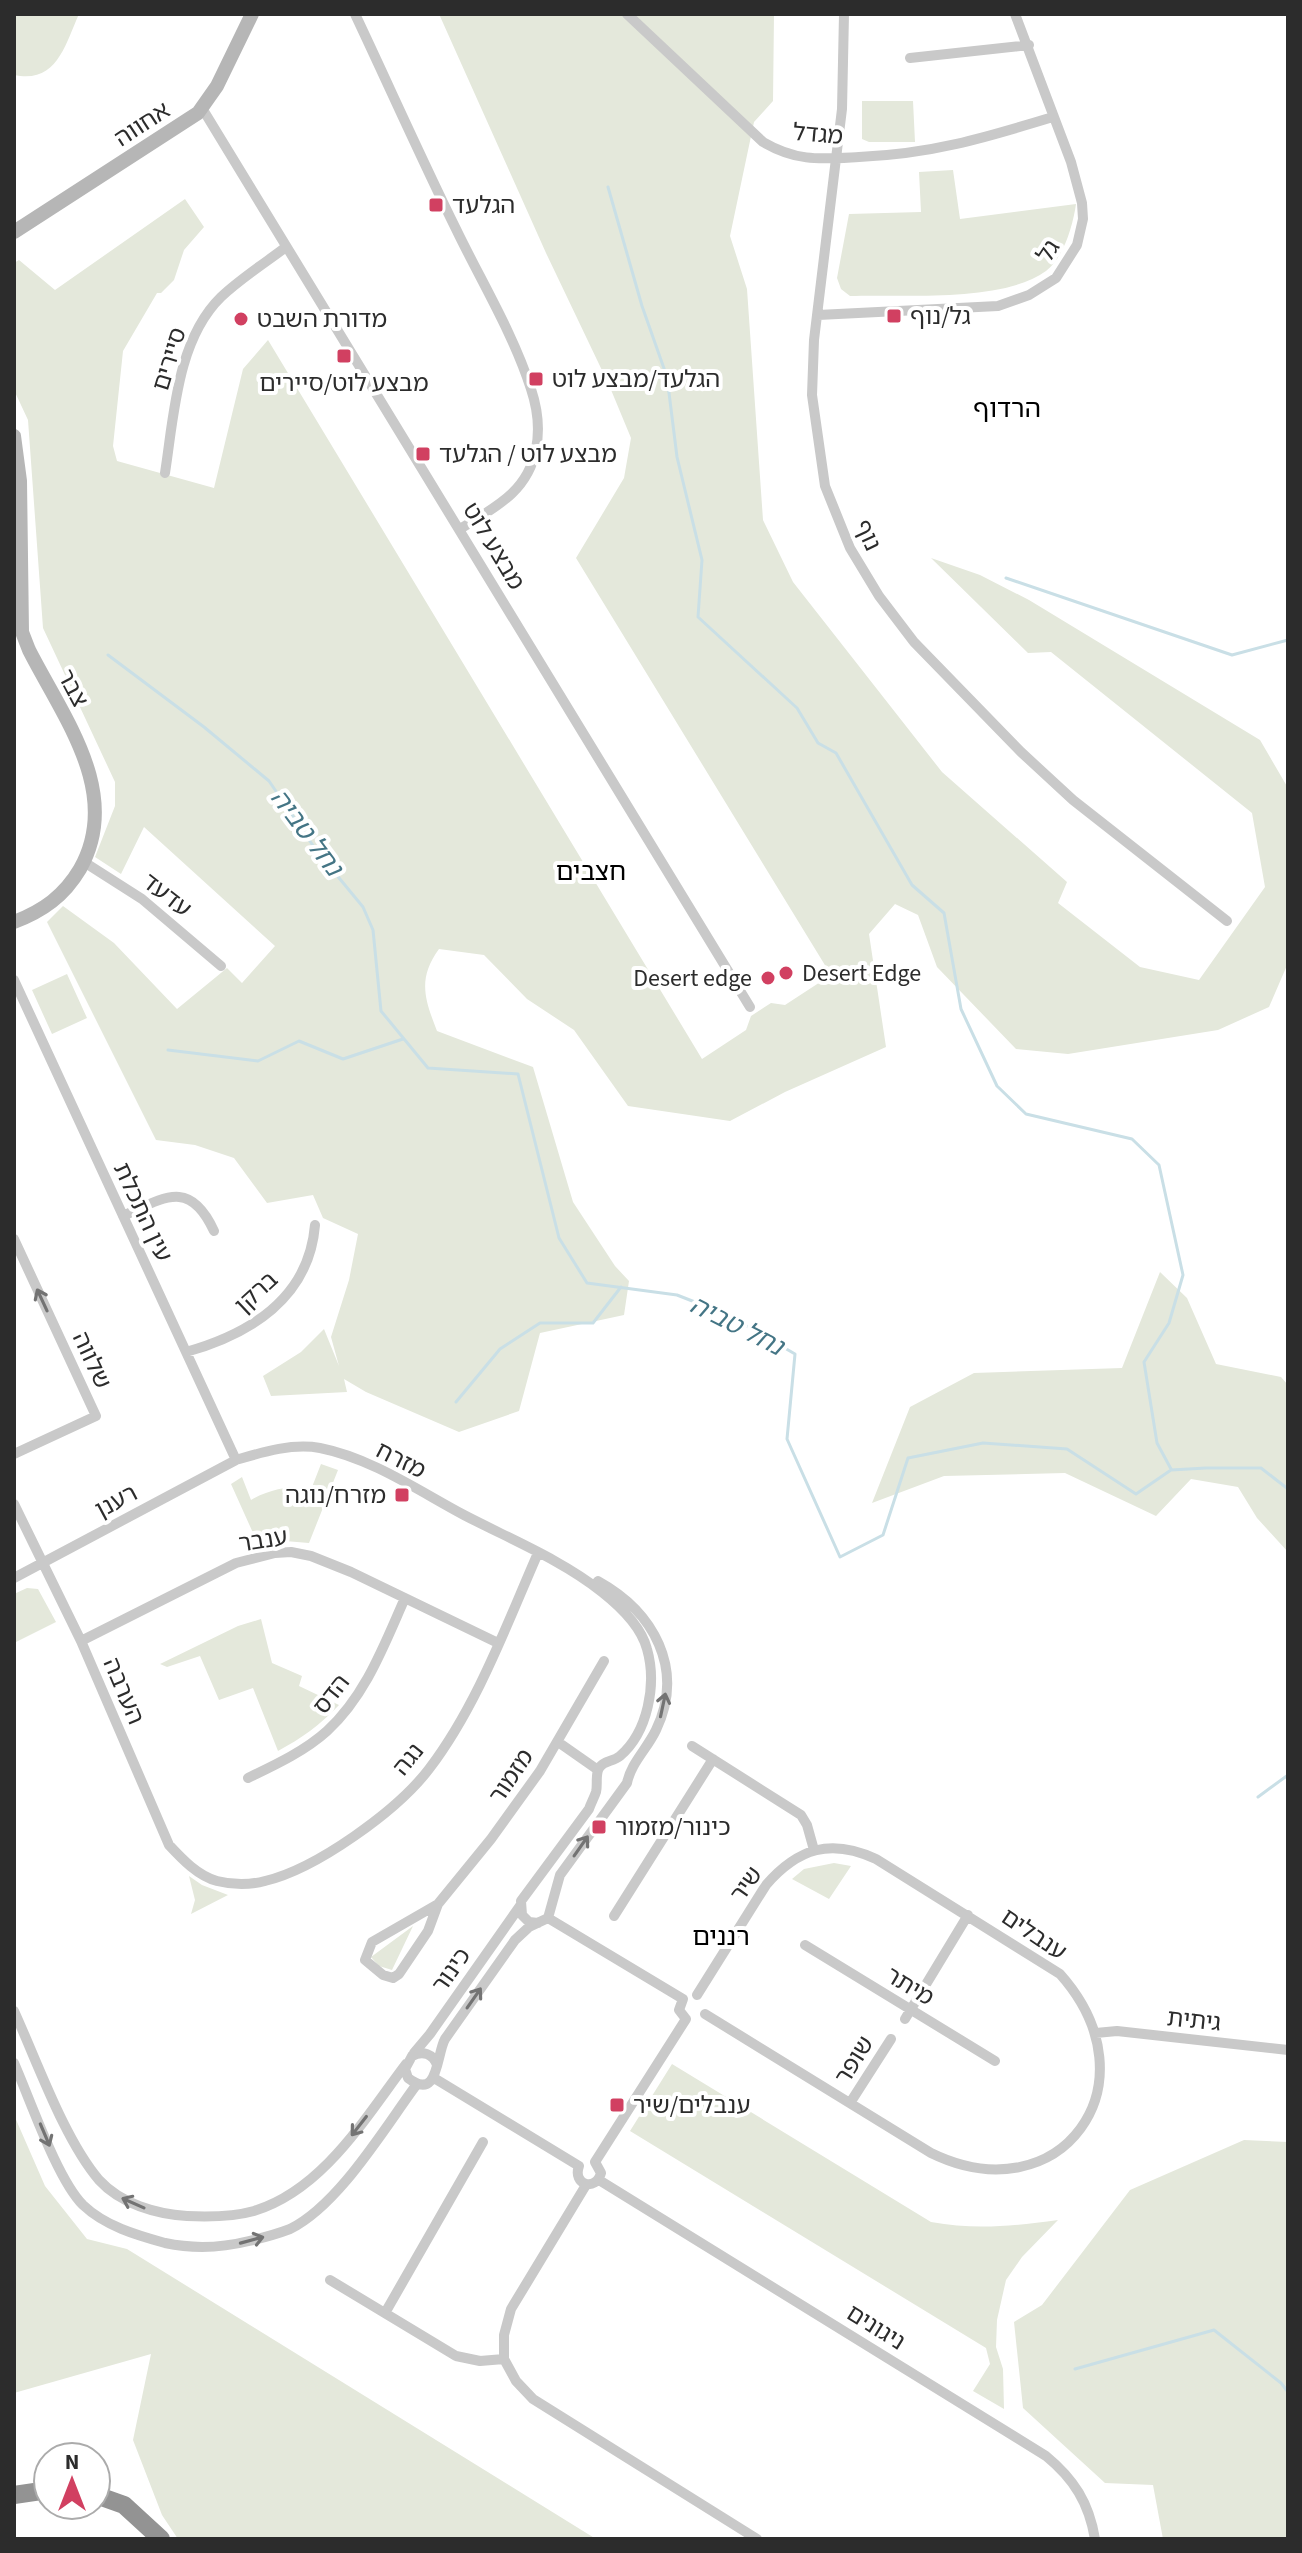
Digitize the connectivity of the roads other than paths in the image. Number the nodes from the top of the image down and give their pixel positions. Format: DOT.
graph roads {
  1 [pos="252,14"];
  2 [pos="355,14"];
  3 [pos="627,14"];
  4 [pos="844,14"];
  5 [pos="1015,14"];
  6 [pos="1029,45"];
  7 [pos="910,58"];
  8 [pos="202,108"];
  9 [pos="1053,117"];
  10 [pos="837,158"];
  11 [pos="14,232"];
  12 [pos="286,247"];
  13 [pos="818,315"];
  14 [pos="14,436"];
  15 [pos="165,473"];
  16 [pos="460,529"];
  17 [pos="18,632"];
  18 [pos="84,862"];
  19 [pos="1227,921"];
  20 [pos="14,922"];
  21 [pos="221,966"];
  22 [pos="14,980"];
  23 [pos="750,1007"];
  24 [pos="123,1216"];
  25 [pos="315,1225"];
  26 [pos="214,1231"];
  27 [pos="14,1239"];
  28 [pos="186,1352"];
  29 [pos="14,1454"];
  30 [pos="236,1460"];
  31 [pos="14,1504"];
  32 [pos="538,1553"];
  33 [pos="43,1562"];
  34 [pos="14,1578"];
  35 [pos="405,1598"];
  36 [pos="81,1641"];
  37 [pos="498,1643"];
  38 [pos="604,1661"];
  39 [pos="558,1742"];
  40 [pos="692,1746"];
  41 [pos="713,1759"];
  42 [pos="613,1761"];
  43 [pos="628,1774"];
  44 [pos="597,1775"];
  45 [pos="248,1778"];
  46 [pos="620,1790"];
  47 [pos="814,1850"];
  48 [pos="213,1880"];
  49 [pos="528,1894"];
  50 [pos="438,1904"];
  51 [pos="551,1905"];
  52 [pos="520,1906"];
  53 [pos="968,1915"];
  54 [pos="614,1916"];
  55 [pos="543,1921"];
  56 [pos="805,1945"];
  57 [pos="697,1995"];
  58 [pos="683,1999"];
  59 [pos="14,2011"];
  60 [pos="705,2014"];
  61 [pos="908,2014"];
  62 [pos="686,2019"];
  63 [pos="1096,2033"];
  64 [pos="891,2039"];
  65 [pos="1288,2050"];
  66 [pos="409,2060"];
  67 [pos="995,2061"];
  68 [pos="14,2063"];
  69 [pos="437,2065"];
  70 [pos="434,2078"];
  71 [pos="417,2084"];
  72 [pos="850,2103"];
  73 [pos="483,2142"];
  74 [pos="595,2162"];
  75 [pos="579,2166"];
  76 [pos="599,2180"];
  77 [pos="586,2185"];
  78 [pos="330,2280"];
  79 [pos="385,2313"];
  80 [pos="504,2359"];
  81 [pos="112,2501"];
  82 [pos="161,2539"];
  83 [pos="757,2539"];
  84 [pos="1095,2539"];
  1 -- 8 [label="street, אחווה"];
  2 -- 16 [label="street"];
  3 -- 10 [label="street, מגדל"];
  4 -- 10 [label="street, נוף"];
  5 -- 6 [label="street, גל"];
  6 -- 7 [label="street"];
  6 -- 9 [label="street, גל"];
  8 -- 11 [label="street, אחווה"];
  8 -- 12 [label="street, מבצע לוט"];
  9 -- 10 [label="street, מגדל"];
  9 -- 13 [label="street, גל"];
  10 -- 13 [label="street, נוף"];
  12 -- 15 [label="street, סיירים"];
  12 -- 16 [label="street, מבצע לוט"];
  13 -- 19 [label="street, נוף"];
  14 -- 17 [label="street, צבר"];
  16 -- 23 [label="street, מבצע לוט"];
  17 -- 18 [label="street, צבר"];
  18 -- 20 [label="street, צבר"];
  18 -- 21 [label="street, עדעד"];
  22 -- 24 [label="street, עין התכלת"];
  24 -- 26 [label="street"];
  24 -- 28 [label="street, עין התכלת"];
  25 -- 28 [label="street, ברקן"];
  29 -- 27 [label="street, שלווה, one-way"];
  28 -- 30 [label="street, עין התכלת"];
  30 -- 32 [label="street, מזרח"];
  30 -- 33 [label="street, רענן"];
  31 -- 33 [label="street, הערבה"];
  32 -- 37 [label="street, נגה"];
  32 -- 42 [label="street, מזרח"];
  43 -- 32 [label="street, מזרח, one-way"];
  33 -- 34 [label="street, רענן"];
  33 -- 36 [label="street, הערבה"];
  35 -- 36 [label="street, ענבר"];
  35 -- 37 [label="street, ענבר"];
  35 -- 45 [label="street, הדס"];
  36 -- 48 [label="street, הערבה"];
  37 -- 48 [label="street, נגה"];
  38 -- 39 [label="street, מזמור"];
  39 -- 44 [label="street"];
  39 -- 50 [label="street, מזמור"];
  40 -- 41 [label="street"];
  41 -- 47 [label="street"];
  41 -- 54 [label="street"];
  42 -- 43 [label="street"];
  42 -- 44 [label="street"];
  43 -- 46 [label="street"];
  44 -- 46 [label="street"];
  44 -- 49 [label="street"];
  51 -- 46 [label="street, one-way"];
  47 -- 53 [label="street, ענבלים"];
  47 -- 57 [label="street, שיר"];
  49 -- 51 [label="street"];
  49 -- 52 [label="street"];
  50 -- 50 [label="street, מזמור"];
  51 -- 55 [label="street"];
  52 -- 55 [label="street"];
  52 -- 66 [label="street, כינור"];
  53 -- 61 [label="street"];
  53 -- 63 [label="street, ענבלים"];
  55 -- 58 [label="street"];
  69 -- 55 [label="street, כינור, one-way"];
  56 -- 61 [label="street, מיתר"];
  57 -- 58 [label="street"];
  57 -- 60 [label="street"];
  58 -- 62 [label="street"];
  66 -- 59 [label="street, כינור, one-way"];
  60 -- 62 [label="street"];
  60 -- 72 [label="street, ענבלים"];
  61 -- 67 [label="street, מיתר"];
  62 -- 74 [label="street"];
  63 -- 65 [label="street, גיתית"];
  63 -- 72 [label="street, ענבלים"];
  64 -- 72 [label="street, שופר"];
  66 -- 69 [label="street"];
  66 -- 71 [label="street"];
  68 -- 71 [label="street, one-way"];
  69 -- 70 [label="street"];
  70 -- 71 [label="street"];
  70 -- 75 [label="street"];
  73 -- 79 [label="street"];
  74 -- 75 [label="street"];
  74 -- 76 [label="street"];
  75 -- 77 [label="street"];
  76 -- 77 [label="street"];
  76 -- 84 [label="street, ניגונים"];
  77 -- 80 [label="street"];
  78 -- 79 [label="street"];
  79 -- 80 [label="street"];
  80 -- 83 [label="street"];
  81 -- 82 [label="highway"];
}
